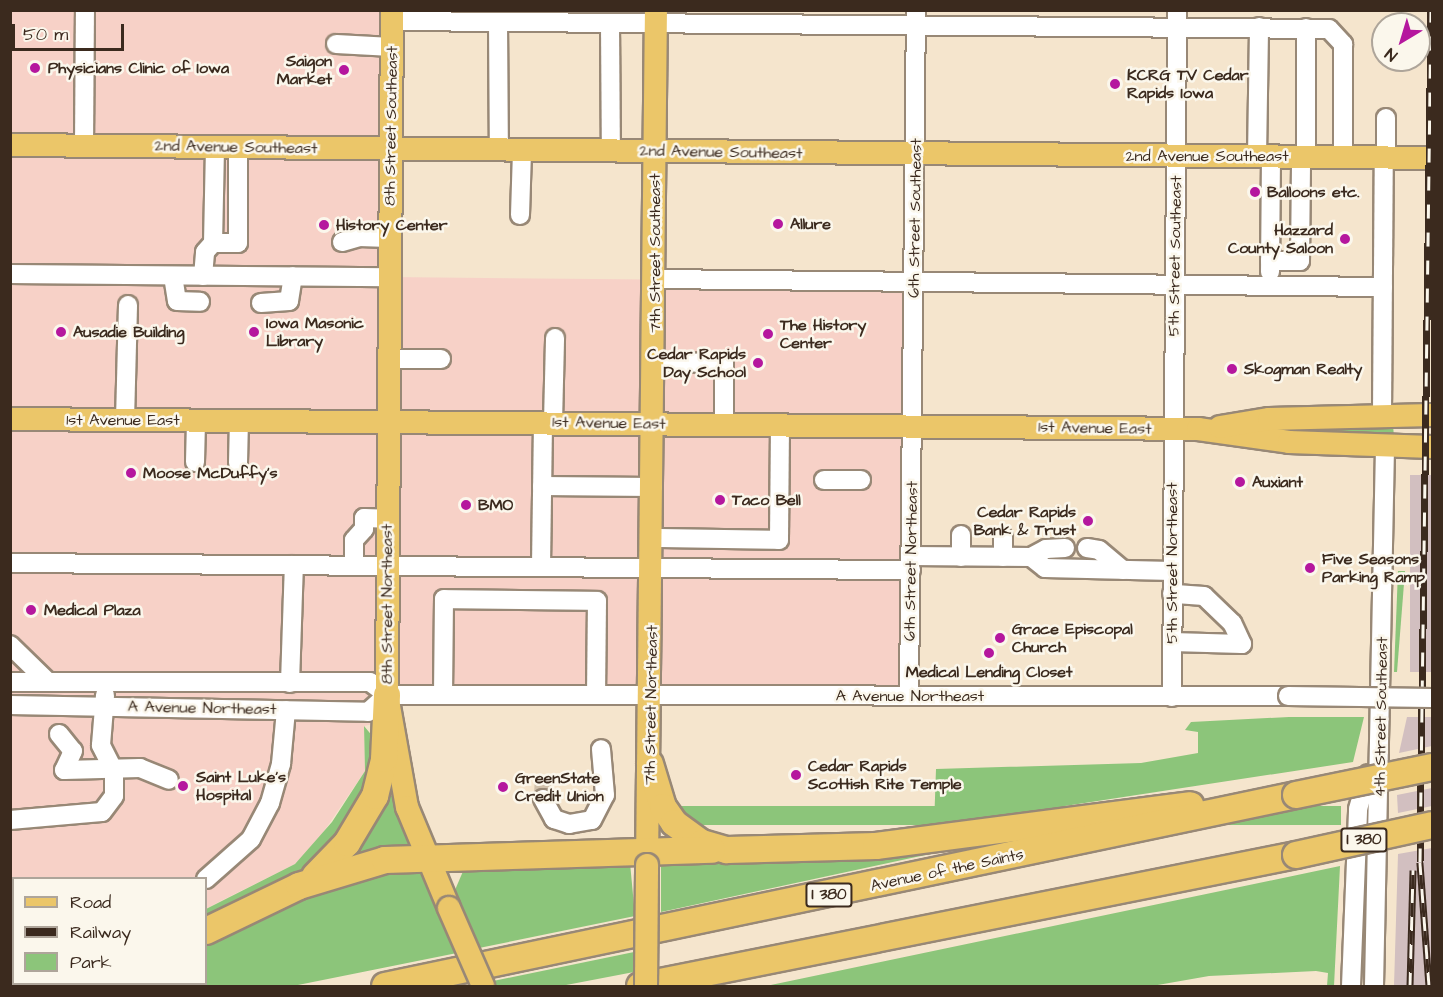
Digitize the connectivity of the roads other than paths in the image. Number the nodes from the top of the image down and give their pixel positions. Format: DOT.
graph roads {
  1 [pos="85,10"];
  2 [pos="392,16"];
  3 [pos="572,16"];
  4 [pos="656,17"];
  5 [pos="916,18"];
  6 [pos="1177,18"];
  7 [pos="498,21"];
  8 [pos="610,23"];
  9 [pos="1254,24"];
  10 [pos="1306,28"];
  11 [pos="336,44"];
  12 [pos="392,47"];
  13 [pos="1386,118"];
  14 [pos="10,145"];
  15 [pos="84,146"];
  16 [pos="214,147"];
  17 [pos="238,147"];
  18 [pos="390,149"];
  19 [pos="499,150"];
  20 [pos="522,150"];
  21 [pos="611,151"];
  22 [pos="655,151"];
  23 [pos="915,154"];
  24 [pos="1177,156"];
  25 [pos="1264,157"];
  26 [pos="1303,157"];
  27 [pos="1342,157"];
  28 [pos="1385,158"];
  29 [pos="1432,158"];
  30 [pos="520,215"];
  31 [pos="389,238"];
  32 [pos="342,242"];
  33 [pos="213,243"];
  34 [pos="1270,261"];
  35 [pos="10,274"];
  36 [pos="172,276"];
  37 [pos="203,276"];
  38 [pos="293,276"];
  39 [pos="389,277"];
  40 [pos="655,279"];
  41 [pos="914,282"];
  42 [pos="1175,285"];
  43 [pos="1270,286"];
  44 [pos="1383,287"];
  45 [pos="200,302"];
  46 [pos="261,303"];
  47 [pos="128,305"];
  48 [pos="555,338"];
  49 [pos="388,359"];
  50 [pos="441,359"];
  51 [pos="654,362"];
  52 [pos="1382,414"];
  53 [pos="1432,415"];
  54 [pos="10,419"];
  55 [pos="125,420"];
  56 [pos="196,420"];
  57 [pos="239,420"];
  58 [pos="387,421"];
  59 [pos="548,422"];
  60 [pos="653,423"];
  61 [pos="724,424"];
  62 [pos="780,425"];
  63 [pos="913,426"];
  64 [pos="1173,429"];
  65 [pos="1207,429"];
  66 [pos="1385,447"];
  67 [pos="1432,447"];
  68 [pos="195,462"];
  69 [pos="238,463"];
  70 [pos="824,480"];
  71 [pos="861,480"];
  72 [pos="542,486"];
  73 [pos="653,487"];
  74 [pos="387,519"];
  75 [pos="961,535"];
  76 [pos="1004,537"];
  77 [pos="653,538"];
  78 [pos="1065,548"];
  79 [pos="1087,548"];
  80 [pos="961,557"];
  81 [pos="1003,557"];
  82 [pos="1031,557"];
  83 [pos="10,563"];
  84 [pos="911,563"];
  85 [pos="294,565"];
  86 [pos="354,565"];
  87 [pos="387,566"];
  88 [pos="541,566"];
  89 [pos="652,567"];
  90 [pos="1124,570"];
  91 [pos="1172,571"];
  92 [pos="1172,594"];
  93 [pos="1172,642"];
  94 [pos="10,645"];
  95 [pos="106,681"];
  96 [pos="10,682"];
  97 [pos="48,682"];
  98 [pos="290,683"];
  99 [pos="387,694"];
  100 [pos="443,694"];
  101 [pos="596,695"];
  102 [pos="652,695"];
  103 [pos="909,696"];
  104 [pos="1172,697"];
  105 [pos="1432,698"];
  106 [pos="10,705"];
  107 [pos="103,705"];
  108 [pos="286,710"];
  109 [pos="59,734"];
  110 [pos="602,749"];
  111 [pos="1381,752"];
  112 [pos="650,764"];
  113 [pos="1432,767"];
  114 [pos="114,771"];
  115 [pos="169,780"];
  116 [pos="543,799"];
  117 [pos="1271,801"];
  118 [pos="10,820"];
  119 [pos="1432,825"];
  120 [pos="727,850"];
  121 [pos="427,857"];
  122 [pos="647,858"];
  123 [pos="207,878"];
  124 [pos="299,886"];
  125 [pos="207,932"];
  126 [pos="738,967"];
  127 [pos="385,987"];
  128 [pos="483,987"];
  129 [pos="640,987"];
  130 [pos="646,987"];
  131 [pos="672,987"];
  132 [pos="1351,987"];
  133 [pos="1374,987"];
  1 -- 15 [label="street"];
  2 -- 7 [label="street"];
  2 -- 12 [label="main road, 8th Street Southeast"];
  3 -- 7 [label="street"];
  3 -- 8 [label="street"];
  4 -- 5 [label="street"];
  4 -- 8 [label="street"];
  4 -- 22 [label="main road, 7th Street Southeast"];
  5 -- 6 [label="street"];
  5 -- 23 [label="street, 6th Street Southeast"];
  6 -- 9 [label="street"];
  6 -- 24 [label="street, 5th Street Southeast"];
  7 -- 19 [label="street"];
  8 -- 21 [label="street"];
  9 -- 10 [label="street"];
  9 -- 25 [label="street"];
  10 -- 26 [label="street"];
  10 -- 27 [label="street"];
  11 -- 12 [label="street"];
  12 -- 18 [label="main road, 8th Street Southeast"];
  13 -- 28 [label="street"];
  14 -- 15 [label="main road, 2nd Avenue Southeast"];
  15 -- 16 [label="main road, 2nd Avenue Southeast"];
  16 -- 17 [label="main road, 2nd Avenue Southeast"];
  16 -- 33 [label="street"];
  17 -- 18 [label="main road, 2nd Avenue Southeast"];
  17 -- 33 [label="street"];
  18 -- 19 [label="main road, 2nd Avenue Southeast"];
  18 -- 31 [label="main road, 8th Street Southeast"];
  19 -- 20 [label="main road, 2nd Avenue Southeast"];
  20 -- 21 [label="main road, 2nd Avenue Southeast"];
  20 -- 30 [label="street"];
  21 -- 22 [label="main road, 2nd Avenue Southeast"];
  22 -- 23 [label="main road, 2nd Avenue Southeast"];
  22 -- 40 [label="main road, 7th Street Southeast"];
  23 -- 24 [label="main road, 2nd Avenue Southeast"];
  23 -- 41 [label="street, 6th Street Southeast"];
  24 -- 25 [label="main road, 2nd Avenue Southeast"];
  24 -- 42 [label="street, 5th Street Southeast"];
  25 -- 26 [label="main road, 2nd Avenue Southeast"];
  25 -- 34 [label="street"];
  26 -- 27 [label="main road, 2nd Avenue Southeast"];
  26 -- 34 [label="street"];
  27 -- 28 [label="main road, 2nd Avenue Southeast"];
  28 -- 29 [label="main road, 2nd Avenue Southeast"];
  28 -- 44 [label="street"];
  31 -- 32 [label="street"];
  31 -- 39 [label="main road, 8th Street Southeast"];
  33 -- 37 [label="street"];
  34 -- 43 [label="street"];
  35 -- 36 [label="street"];
  36 -- 37 [label="street"];
  36 -- 45 [label="street"];
  37 -- 38 [label="street"];
  38 -- 39 [label="street"];
  38 -- 46 [label="street"];
  39 -- 49 [label="main road, 8th Street Southeast"];
  40 -- 41 [label="street"];
  40 -- 51 [label="main road, 7th Street Southeast"];
  41 -- 42 [label="street"];
  41 -- 63 [label="street, 6th Street Southeast"];
  42 -- 43 [label="street"];
  42 -- 64 [label="street, 5th Street Southeast"];
  43 -- 44 [label="street"];
  44 -- 52 [label="street"];
  47 -- 55 [label="street"];
  48 -- 59 [label="street"];
  49 -- 50 [label="street"];
  49 -- 58 [label="main road, 8th Street Southeast"];
  51 -- 60 [label="main road, 7th Street Southeast"];
  51 -- 61 [label="street"];
  52 -- 53 [label="main road, 1st Avenue East"];
  52 -- 65 [label="main road, 1st Avenue East"];
  54 -- 55 [label="main road, 1st Avenue East"];
  55 -- 56 [label="main road, 1st Avenue East"];
  56 -- 57 [label="main road, 1st Avenue East"];
  56 -- 68 [label="street"];
  57 -- 58 [label="main road, 1st Avenue East"];
  57 -- 69 [label="street"];
  58 -- 59 [label="main road, 1st Avenue East"];
  58 -- 74 [label="main road, 8th Street Northeast"];
  59 -- 60 [label="main road, 1st Avenue East"];
  59 -- 72 [label="street"];
  60 -- 61 [label="main road, 1st Avenue East"];
  60 -- 73 [label="main road, 7th Street Northeast"];
  61 -- 62 [label="main road, 1st Avenue East"];
  62 -- 63 [label="main road, 1st Avenue East"];
  62 -- 77 [label="street"];
  63 -- 64 [label="main road, 1st Avenue East"];
  63 -- 84 [label="street, 6th Street Northeast"];
  64 -- 65 [label="main road, 1st Avenue East"];
  64 -- 91 [label="street, 5th Street Northeast"];
  65 -- 66 [label="main road, 1st Avenue East"];
  66 -- 67 [label="main road, 1st Avenue East"];
  66 -- 111 [label="street, 4th Street Southeast"];
  70 -- 71 [label="street"];
  72 -- 73 [label="street"];
  72 -- 88 [label="street"];
  73 -- 77 [label="main road, 7th Street Northeast"];
  74 -- 86 [label="street"];
  74 -- 87 [label="main road, 8th Street Northeast"];
  75 -- 80 [label="street"];
  76 -- 81 [label="street"];
  77 -- 89 [label="main road, 7th Street Northeast"];
  78 -- 82 [label="street"];
  79 -- 90 [label="street"];
  80 -- 81 [label="street"];
  80 -- 84 [label="street"];
  81 -- 82 [label="street"];
  82 -- 90 [label="street"];
  83 -- 85 [label="street"];
  84 -- 89 [label="street"];
  84 -- 103 [label="street, 6th Street Northeast"];
  85 -- 86 [label="street"];
  85 -- 98 [label="street"];
  86 -- 87 [label="street"];
  87 -- 88 [label="street"];
  87 -- 99 [label="main road, 8th Street Northeast"];
  88 -- 89 [label="street"];
  89 -- 102 [label="main road, 7th Street Northeast"];
  90 -- 91 [label="street"];
  91 -- 92 [label="street, 5th Street Northeast"];
  92 -- 93 [label="street, 5th Street Northeast"];
  92 -- 93 [label="street"];
  93 -- 104 [label="street, 5th Street Northeast"];
  94 -- 97 [label="street"];
  95 -- 97 [label="street, A Avenue Northeast"];
  95 -- 98 [label="street, A Avenue Northeast"];
  95 -- 107 [label="street"];
  96 -- 97 [label="street, A Avenue Northeast"];
  98 -- 99 [label="street, A Avenue Northeast"];
  99 -- 100 [label="street, A Avenue Northeast"];
  99 -- 108 [label="street, A Avenue Northeast"];
  99 -- 121 [label="main road, 8th Street Northeast"];
  99 -- 124 [label="highway"];
  100 -- 101 [label="street, A Avenue Northeast"];
  100 -- 101 [label="street"];
  101 -- 102 [label="street, A Avenue Northeast"];
  102 -- 103 [label="street, A Avenue Northeast"];
  102 -- 112 [label="main road, 7th Street Northeast"];
  103 -- 104 [label="street, A Avenue Northeast"];
  104 -- 105 [label="street, A Avenue Northeast, bridge"];
  106 -- 107 [label="street, A Avenue Northeast"];
  107 -- 108 [label="street, A Avenue Northeast"];
  107 -- 114 [label="street"];
  108 -- 123 [label="street"];
  109 -- 114 [label="street"];
  110 -- 116 [label="street"];
  111 -- 132 [label="street"];
  111 -- 133 [label="street, 4th Street Southeast"];
  112 -- 120 [label="highway"];
  112 -- 122 [label="main road, 7th Street Northeast"];
  113 -- 117 [label="highway, Avenue of the Saints / I 380, bridge"];
  114 -- 115 [label="street"];
  114 -- 118 [label="street"];
  117 -- 120 [label="highway"];
  117 -- 127 [label="highway, Avenue of the Saints / I 380"];
  119 -- 126 [label="highway, I 380, bridge"];
  120 -- 122 [label="highway"];
  121 -- 122 [label="highway"];
  121 -- 124 [label="highway"];
  121 -- 128 [label="main road, 8th Street Northeast, bridge"];
  122 -- 130 [label="main road, 7th Street Northeast, bridge"];
  124 -- 125 [label="highway"];
  126 -- 129 [label="highway, I 380"];
  126 -- 131 [label="highway"];
}
